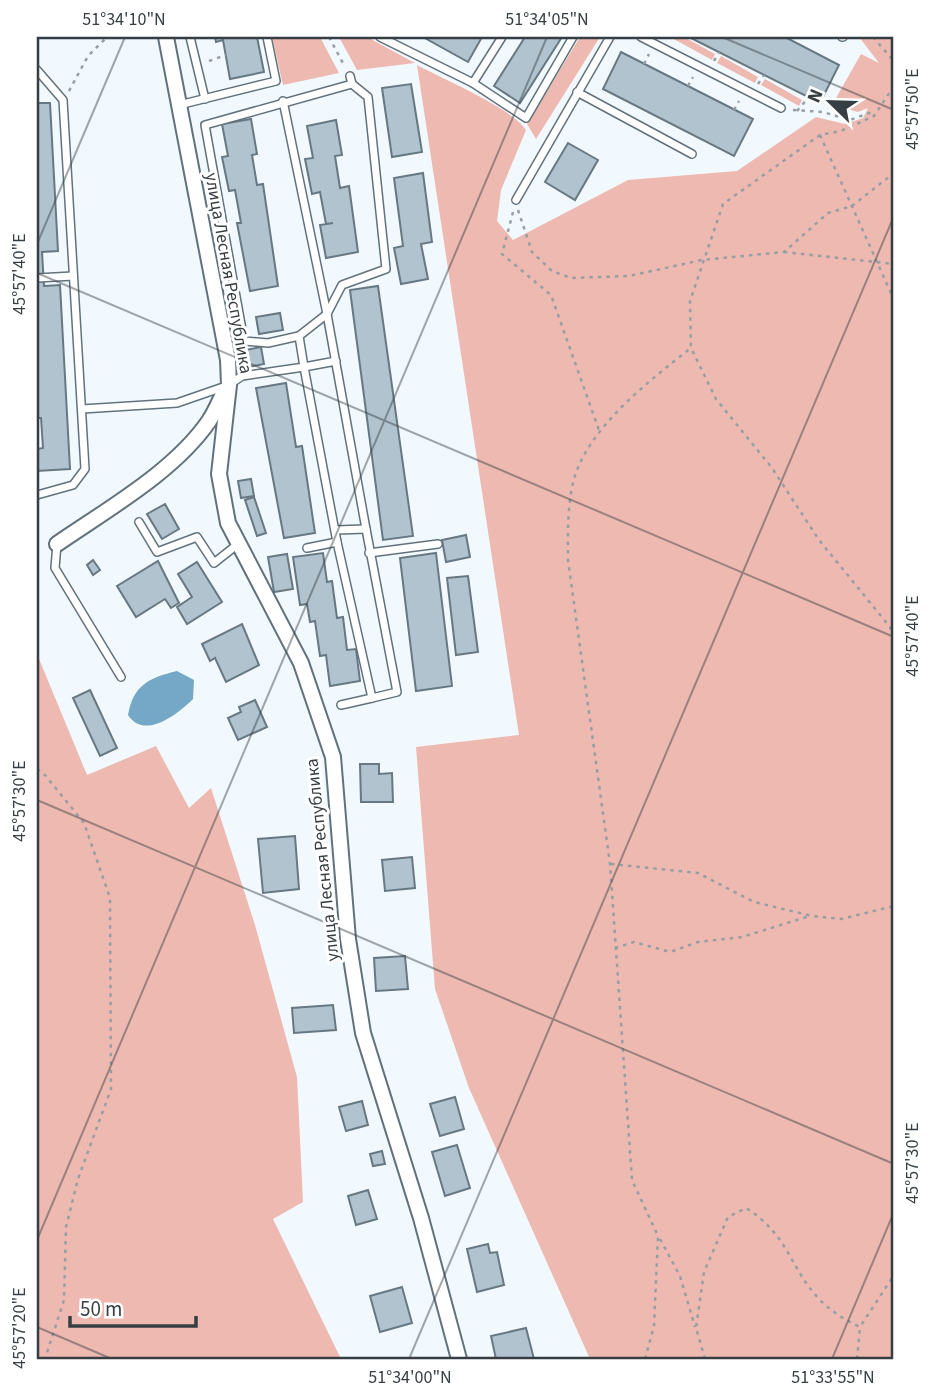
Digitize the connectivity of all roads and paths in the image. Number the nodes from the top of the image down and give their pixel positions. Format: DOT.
graph roads {
  1 [pos="107,37"];
  2 [pos="166,37"];
  3 [pos="190,37"];
  4 [pos="267,37"];
  5 [pos="329,37"];
  6 [pos="380,37"];
  7 [pos="502,37"];
  8 [pos="573,37"];
  9 [pos="610,37"];
  10 [pos="641,37"];
  11 [pos="873,37"];
  12 [pos="652,48"];
  13 [pos="719,52"];
  14 [pos="226,55"];
  15 [pos="644,64"];
  16 [pos="197,65"];
  17 [pos="711,66"];
  18 [pos="894,67"];
  19 [pos="37,70"];
  20 [pos="697,71"];
  21 [pos="351,80"];
  22 [pos="473,83"];
  23 [pos="688,86"];
  24 [pos="894,86"];
  25 [pos="577,92"];
  26 [pos="742,95"];
  27 [pos="808,98"];
  28 [pos="205,99"];
  29 [pos="63,100"];
  30 [pos="283,101"];
  31 [pos="179,104"];
  32 [pos="781,108"];
  33 [pos="734,110"];
  34 [pos="874,116"];
  35 [pos="820,135"];
  36 [pos="692,154"];
  37 [pos="894,173"];
  38 [pos="516,200"];
  39 [pos="852,206"];
  40 [pos="784,252"];
  41 [pos="702,260"];
  42 [pos="879,263"];
  43 [pos="894,264"];
  44 [pos="73,276"];
  45 [pos="37,278"];
  46 [pos="894,300"];
  47 [pos="327,314"];
  48 [pos="299,336"];
  49 [pos="691,348"];
  50 [pos="336,362"];
  51 [pos="304,367"];
  52 [pos="229,385"];
  53 [pos="82,409"];
  54 [pos="600,433"];
  55 [pos="37,495"];
  56 [pos="139,522"];
  57 [pos="366,529"];
  58 [pos="336,530"];
  59 [pos="337,542"];
  60 [pos="57,544"];
  61 [pos="239,544"];
  62 [pos="438,544"];
  63 [pos="307,548"];
  64 [pos="369,553"];
  65 [pos="892,627"];
  66 [pos="894,637"];
  67 [pos="121,677"];
  68 [pos="372,698"];
  69 [pos="341,705"];
  70 [pos="37,769"];
  71 [pos="610,864"];
  72 [pos="894,906"];
  73 [pos="810,916"];
  74 [pos="614,948"];
  75 [pos="658,1236"];
  76 [pos="894,1275"];
  77 [pos="860,1327"];
  78 [pos="696,1328"];
  79 [pos="45,1359"];
  80 [pos="460,1359"];
  81 [pos="645,1359"];
  82 [pos="705,1359"];
  83 [pos="857,1359"];
  1 -- 29 [label="path"];
  2 -- 31 [label="street, улица Лесная Республика"];
  3 -- 16 [label="lane"];
  4 -- 28 [label="lane"];
  5 -- 21 [label="path"];
  6 -- 22 [label="lane"];
  7 -- 22 [label="lane"];
  8 -- 22 [label="lane"];
  9 -- 25 [label="lane"];
  10 -- 32 [label="lane"];
  11 -- 18 [label="path"];
  12 -- 15 [label="path"];
  13 -- 17 [label="path"];
  14 -- 16 [label="path"];
  16 -- 28 [label="lane"];
  19 -- 29 [label="lane"];
  20 -- 23 [label="path"];
  21 -- 30 [label="lane"];
  21 -- 47 [label="lane"];
  24 -- 34 [label="path"];
  25 -- 36 [label="lane"];
  25 -- 38 [label="lane"];
  26 -- 33 [label="path"];
  27 -- 34 [label="path"];
  28 -- 31 [label="lane"];
  29 -- 44 [label="lane"];
  30 -- 47 [label="lane"];
  30 -- 48 [label="lane"];
  31 -- 52 [label="street, улица Лесная Республика"];
  34 -- 35 [label="path"];
  35 -- 39 [label="path"];
  35 -- 41 [label="path"];
  37 -- 39 [label="path"];
  38 -- 41 [label="path"];
  38 -- 54 [label="path"];
  39 -- 40 [label="path"];
  39 -- 42 [label="path"];
  40 -- 41 [label="path"];
  40 -- 42 [label="path"];
  41 -- 49 [label="path"];
  42 -- 43 [label="path"];
  42 -- 46 [label="path"];
  44 -- 45 [label="lane"];
  44 -- 53 [label="lane"];
  47 -- 48 [label="lane"];
  47 -- 50 [label="lane"];
  48 -- 51 [label="lane"];
  49 -- 54 [label="path"];
  49 -- 65 [label="path"];
  50 -- 51 [label="lane"];
  50 -- 57 [label="lane"];
  51 -- 52 [label="lane"];
  51 -- 58 [label="lane"];
  52 -- 53 [label="lane"];
  52 -- 60 [label="street"];
  52 -- 61 [label="street, улица Лесная Республика"];
  53 -- 55 [label="lane"];
  54 -- 71 [label="path"];
  56 -- 61 [label="lane"];
  57 -- 58 [label="lane"];
  57 -- 64 [label="lane"];
  58 -- 59 [label="lane"];
  59 -- 63 [label="lane"];
  59 -- 68 [label="lane"];
  60 -- 67 [label="lane"];
  61 -- 80 [label="street, улица Лесная Республика"];
  62 -- 64 [label="lane"];
  64 -- 68 [label="lane"];
  65 -- 66 [label="path"];
  68 -- 69 [label="lane"];
  70 -- 79 [label="path"];
  71 -- 73 [label="path"];
  71 -- 74 [label="path"];
  72 -- 73 [label="path"];
  73 -- 74 [label="path"];
  74 -- 75 [label="path"];
  75 -- 78 [label="path"];
  75 -- 81 [label="path"];
  76 -- 77 [label="path"];
  77 -- 78 [label="path"];
  77 -- 83 [label="path"];
  78 -- 82 [label="path"];
}
